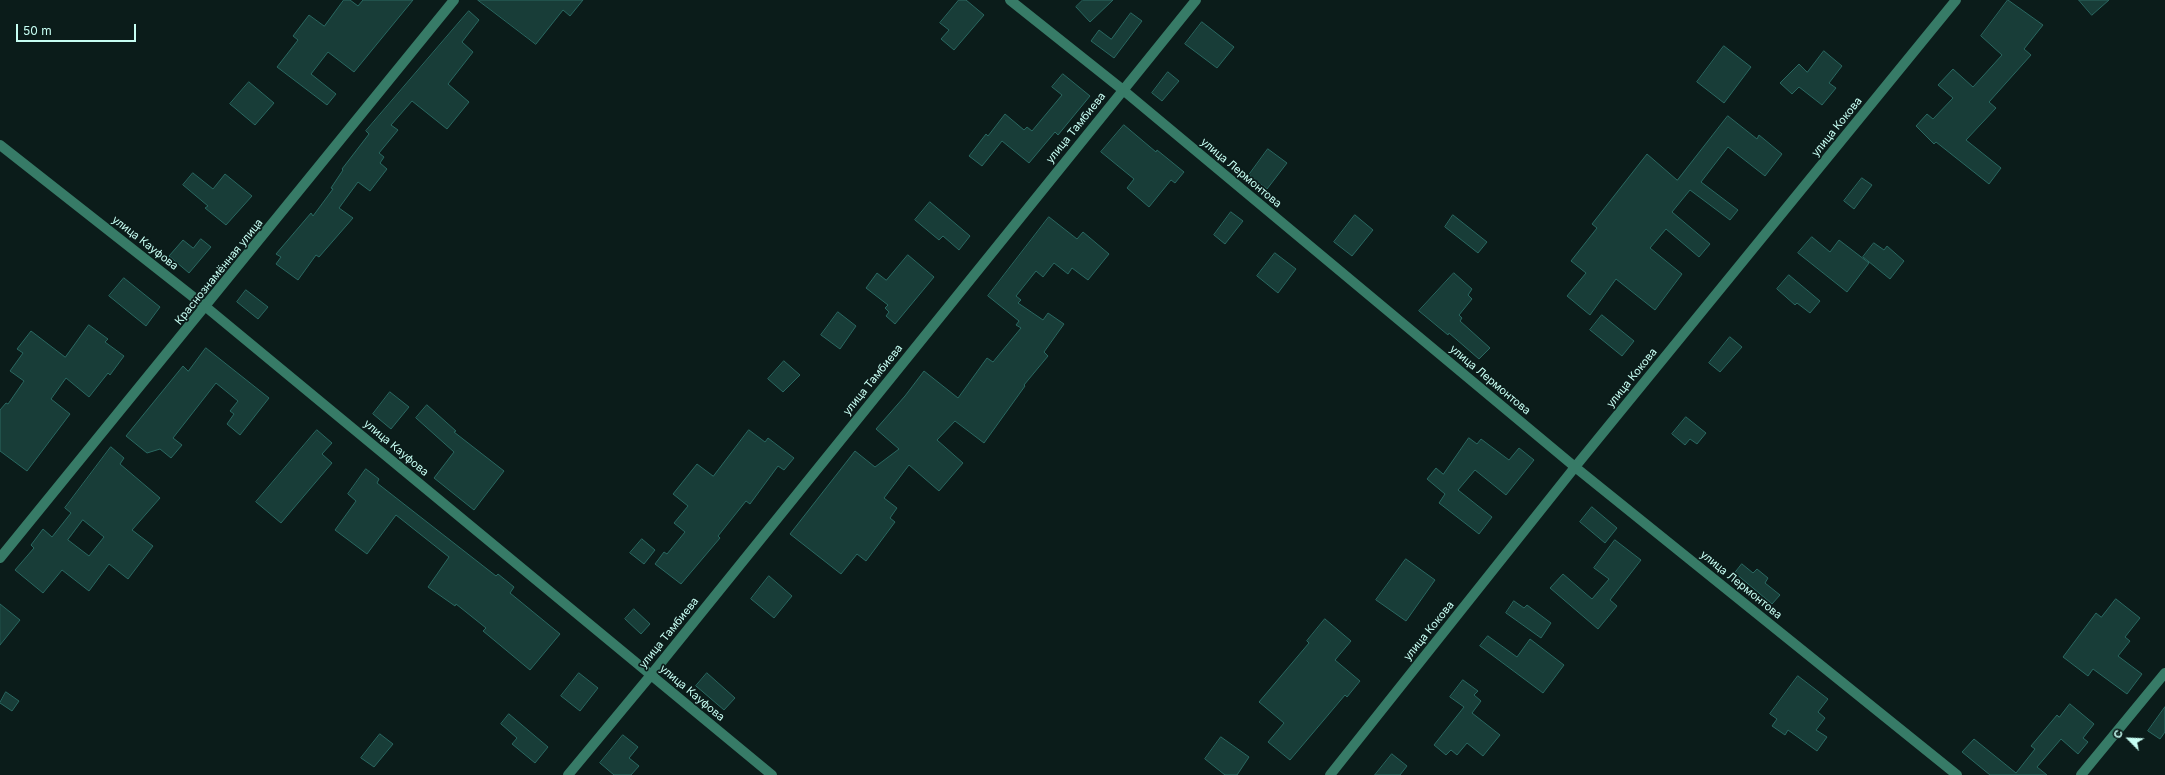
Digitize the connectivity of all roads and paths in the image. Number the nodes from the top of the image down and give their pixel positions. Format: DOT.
graph roads {
  1 [pos="454,0"];
  2 [pos="1010,0"];
  3 [pos="1196,0"];
  4 [pos="1956,0"];
  5 [pos="1123,90"];
  6 [pos="0,145"];
  7 [pos="206,307"];
  8 [pos="1575,467"];
  9 [pos="0,558"];
  10 [pos="2165,672"];
  11 [pos="651,675"];
  12 [pos="568,775"];
  13 [pos="772,775"];
  14 [pos="1330,775"];
  15 [pos="1957,775"];
  16 [pos="2081,775"];
  1 -- 7 [label="street, Краснознамённая улица"];
  2 -- 5 [label="street, улица Лермонтова"];
  3 -- 5 [label="street, улица Тамбиева"];
  4 -- 8 [label="street, улица Кокова"];
  5 -- 8 [label="street, улица Лермонтова"];
  5 -- 11 [label="street, улица Тамбиева"];
  6 -- 7 [label="street, улица Кауфова"];
  7 -- 9 [label="street, Краснознамённая улица"];
  7 -- 11 [label="street, улица Кауфова"];
  8 -- 14 [label="street, улица Кокова"];
  8 -- 15 [label="street, улица Лермонтова"];
  10 -- 16 [label="street"];
  11 -- 12 [label="street, улица Тамбиева"];
  11 -- 13 [label="street, улица Кауфова"];
}
